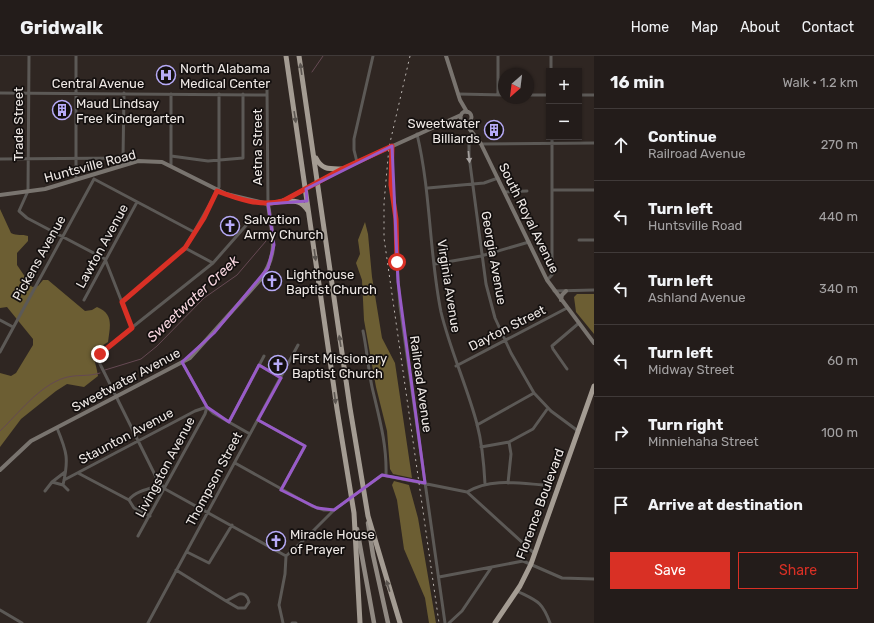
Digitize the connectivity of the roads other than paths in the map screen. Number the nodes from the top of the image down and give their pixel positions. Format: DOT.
graph roads {
  1 [pos="29,56"];
  2 [pos="76,56"];
  3 [pos="286,56"];
  4 [pos="299,56"];
  5 [pos="373,56"];
  6 [pos="446,56"];
  7 [pos="498,56"];
  8 [pos="551,56"];
  9 [pos="498,68"];
  10 [pos="551,68"];
  11 [pos="267,90"];
  12 [pos="124,92"];
  13 [pos="0,93"];
  14 [pos="29,93"];
  15 [pos="76,93"];
  16 [pos="171,94"];
  17 [pos="219,94"];
  18 [pos="243,94"];
  19 [pos="458,94"];
  20 [pos="267,95"];
  21 [pos="498,95"];
  22 [pos="534,95"];
  23 [pos="546,95"];
  24 [pos="582,95"];
  25 [pos="594,96"];
  26 [pos="463,113"];
  27 [pos="471,120"];
  28 [pos="446,123"];
  29 [pos="464,123"];
  30 [pos="474,133"];
  31 [pos="417,134"];
  32 [pos="552,143"];
  33 [pos="594,143"];
  34 [pos="482,144"];
  35 [pos="392,146"];
  36 [pos="314,154"];
  37 [pos="171,156"];
  38 [pos="123,158"];
  39 [pos="0,159"];
  40 [pos="28,159"];
  41 [pos="76,159"];
  42 [pos="219,160"];
  43 [pos="138,162"];
  44 [pos="357,162"];
  45 [pos="171,166"];
  46 [pos="342,169"];
  47 [pos="92,175"];
  48 [pos="498,178"];
  49 [pos="76,179"];
  50 [pos="94,179"];
  51 [pos="318,182"];
  52 [pos="472,184"];
  53 [pos="428,188"];
  54 [pos="306,189"];
  55 [pos="552,190"];
  56 [pos="594,190"];
  57 [pos="28,191"];
  58 [pos="217,191"];
  59 [pos="527,191"];
  60 [pos="505,192"];
  61 [pos="0,195"];
  62 [pos="283,201"];
  63 [pos="137,202"];
  64 [pos="268,204"];
  65 [pos="309,214"];
  66 [pos="251,216"];
  67 [pos="194,232"];
  68 [pos="63,237"];
  69 [pos="579,240"];
  70 [pos="594,240"];
  71 [pos="529,242"];
  72 [pos="185,248"];
  73 [pos="481,256"];
  74 [pos="105,259"];
  75 [pos="212,263"];
  76 [pos="435,264"];
  77 [pos="548,280"];
  78 [pos="594,290"];
  79 [pos="554,291"];
  80 [pos="566,291"];
  81 [pos="84,300"];
  82 [pos="561,300"];
  83 [pos="122,302"];
  84 [pos="567,308"];
  85 [pos="0,320"];
  86 [pos="579,323"];
  87 [pos="13,327"];
  88 [pos="132,328"];
  89 [pos="363,331"];
  90 [pos="505,341"];
  91 [pos="594,343"];
  92 [pos="298,345"];
  93 [pos="0,352"];
  94 [pos="264,356"];
  95 [pos="182,362"];
  96 [pos="259,366"];
  97 [pos="456,366"];
  98 [pos="567,368"];
  99 [pos="281,378"];
  100 [pos="594,386"];
  101 [pos="534,393"];
  102 [pos="116,396"];
  103 [pos="206,407"];
  104 [pos="548,408"];
  105 [pos="258,420"];
  106 [pos="229,422"];
  107 [pos="477,425"];
  108 [pos="57,428"];
  109 [pos="578,431"];
  110 [pos="250,434"];
  111 [pos="138,440"];
  112 [pos="509,442"];
  113 [pos="481,447"];
  114 [pos="235,463"];
  115 [pos="0,470"];
  116 [pos="65,472"];
  117 [pos="78,473"];
  118 [pos="386,475"];
  119 [pos="64,480"];
  120 [pos="52,482"];
  121 [pos="508,482"];
  122 [pos="425,483"];
  123 [pos="485,484"];
  124 [pos="63,485"];
  125 [pos="162,485"];
  126 [pos="543,485"];
  127 [pos="165,489"];
  128 [pos="68,490"];
  129 [pos="281,490"];
  130 [pos="45,491"];
  131 [pos="467,492"];
  132 [pos="129,500"];
  133 [pos="334,510"];
  134 [pos="208,513"];
  135 [pos="150,516"];
  136 [pos="368,516"];
  137 [pos="355,524"];
  138 [pos="232,525"];
  139 [pos="138,536"];
  140 [pos="187,552"];
  141 [pos="535,554"];
  142 [pos="286,556"];
  143 [pos="531,564"];
  144 [pos="491,568"];
  145 [pos="176,570"];
  146 [pos="439,577"];
  147 [pos="594,578"];
  148 [pos="517,591"];
  149 [pos="226,601"];
  150 [pos="0,610"];
  151 [pos="22,623"];
  152 [pos="148,623"];
  153 [pos="283,623"];
  154 [pos="292,623"];
  155 [pos="296,623"];
  156 [pos="360,623"];
  157 [pos="374,623"];
  158 [pos="388,623"];
  159 [pos="400,623"];
  160 [pos="445,623"];
  161 [pos="449,623"];
  162 [pos="495,623"];
  163 [pos="550,623"];
  1 -- 14 [label="street, Trade Street"];
  2 -- 15 [label="street"];
  3 -- 54 [label="highway, one-way"];
  36 -- 4 [label="highway, one-way"];
  5 -- 44 [label="street"];
  6 -- 19 [label="street"];
  7 -- 9 [label="street"];
  8 -- 10 [label="street"];
  11 -- 20 [label="street, Aetna Street"];
  12 -- 15 [label="street, Central Avenue"];
  12 -- 16 [label="street, Central Avenue"];
  12 -- 38 [label="street"];
  13 -- 14 [label="street, Central Avenue"];
  14 -- 15 [label="street, Central Avenue"];
  14 -- 40 [label="street, Trade Street"];
  15 -- 41 [label="street"];
  16 -- 17 [label="street, Central Avenue"];
  16 -- 37 [label="street"];
  17 -- 18 [label="street, Central Avenue"];
  17 -- 42 [label="street"];
  18 -- 20 [label="street, Central Avenue"];
  18 -- 42 [label="street"];
  19 -- 21 [label="street"];
  19 -- 26 [label="street"];
  20 -- 64 [label="street, Aetna Street"];
  22 -- 23 [label="street"];
  24 -- 25 [label="street"];
  26 -- 27 [label="street, South Royal Avenue"];
  26 -- 28 [label="street, Huntsville Road"];
  26 -- 29 [label="street"];
  27 -- 29 [label="street"];
  27 -- 30 [label="street, South Royal Avenue"];
  28 -- 29 [label="street, Huntsville Road"];
  28 -- 31 [label="street, Huntsville Road"];
  29 -- 30 [label="street, South Royal Avenue"];
  30 -- 34 [label="street, South Royal Avenue"];
  30 -- 52 [label="street, Georgia Avenue, one-way"];
  31 -- 35 [label="street, Huntsville Road"];
  31 -- 53 [label="street, Virginia Avenue"];
  32 -- 33 [label="street"];
  32 -- 34 [label="street"];
  32 -- 55 [label="street"];
  34 -- 48 [label="street, South Royal Avenue"];
  35 -- 44 [label="street, Huntsville Road"];
  35 -- 122 [label="street, Railroad Avenue"];
  36 -- 46 [label="highway"];
  36 -- 51 [label="highway"];
  37 -- 42 [label="street"];
  37 -- 45 [label="street"];
  38 -- 41 [label="street"];
  38 -- 43 [label="street"];
  39 -- 40 [label="street"];
  40 -- 41 [label="street"];
  40 -- 57 [label="street, Trade Street"];
  41 -- 49 [label="street"];
  42 -- 58 [label="street"];
  43 -- 45 [label="street, Huntsville Road"];
  43 -- 47 [label="street, Huntsville Road"];
  44 -- 46 [label="street, Huntsville Road"];
  45 -- 58 [label="street, Huntsville Road"];
  46 -- 51 [label="street, Huntsville Road"];
  47 -- 49 [label="street, Huntsville Road"];
  47 -- 50 [label="street"];
  48 -- 52 [label="street"];
  48 -- 60 [label="street, South Royal Avenue"];
  49 -- 57 [label="street, Huntsville Road"];
  50 -- 63 [label="street"];
  50 -- 68 [label="street, Pickens Avenue"];
  51 -- 54 [label="street, Huntsville Road"];
  136 -- 51 [label="highway, one-way"];
  52 -- 53 [label="street"];
  52 -- 73 [label="street, Georgia Avenue"];
  53 -- 76 [label="street, Virginia Avenue"];
  54 -- 62 [label="street, Huntsville Road"];
  54 -- 65 [label="highway"];
  55 -- 56 [label="street"];
  55 -- 77 [label="street"];
  57 -- 61 [label="street, Huntsville Road"];
  57 -- 68 [label="street"];
  58 -- 64 [label="street, Huntsville Road"];
  58 -- 67 [label="street"];
  59 -- 60 [label="street"];
  60 -- 71 [label="street, South Royal Avenue"];
  62 -- 64 [label="street, Huntsville Road"];
  62 -- 65 [label="highway"];
  63 -- 67 [label="street"];
  63 -- 74 [label="street, Lawton Avenue"];
  64 -- 95 [label="street, Sweetwater Avenue"];
  65 -- 137 [label="highway, one-way"];
  66 -- 75 [label="street"];
  67 -- 72 [label="street"];
  68 -- 74 [label="street"];
  68 -- 87 [label="street, Pickens Avenue"];
  69 -- 70 [label="street"];
  71 -- 73 [label="street"];
  71 -- 77 [label="street, South Royal Avenue"];
  72 -- 75 [label="street"];
  72 -- 83 [label="street"];
  73 -- 76 [label="street"];
  73 -- 90 [label="street, Georgia Avenue"];
  74 -- 81 [label="street, Lawton Avenue"];
  74 -- 83 [label="street"];
  75 -- 88 [label="street"];
  76 -- 97 [label="street, Virginia Avenue"];
  77 -- 79 [label="street, South Royal Avenue"];
  78 -- 80 [label="street"];
  79 -- 80 [label="street"];
  79 -- 82 [label="street, South Royal Avenue"];
  80 -- 82 [label="street"];
  82 -- 84 [label="street, South Royal Avenue"];
  83 -- 88 [label="street"];
  84 -- 86 [label="street, South Royal Avenue"];
  84 -- 90 [label="street, Dayton Street"];
  85 -- 87 [label="street"];
  86 -- 91 [label="street, South Royal Avenue"];
  86 -- 98 [label="street"];
  87 -- 93 [label="street, Pickens Avenue"];
  88 -- 102 [label="street"];
  89 -- 118 [label="street"];
  90 -- 97 [label="street, Dayton Street"];
  90 -- 101 [label="street, Georgia Avenue"];
  92 -- 99 [label="street, Thompson Street"];
  94 -- 96 [label="street"];
  95 -- 102 [label="street, Sweetwater Avenue"];
  95 -- 103 [label="street"];
  96 -- 99 [label="street"];
  96 -- 106 [label="street"];
  97 -- 107 [label="street, Virginia Avenue"];
  99 -- 105 [label="street, Thompson Street"];
  100 -- 109 [label="highway, Florence Boulevard"];
  101 -- 104 [label="street, Georgia Avenue"];
  101 -- 107 [label="street"];
  102 -- 108 [label="street, Sweetwater Avenue"];
  102 -- 111 [label="street"];
  103 -- 106 [label="street"];
  103 -- 111 [label="street, Staunton Avenue"];
  103 -- 127 [label="street, Livingston Avenue"];
  104 -- 109 [label="street, Georgia Avenue"];
  104 -- 112 [label="street"];
  105 -- 110 [label="street, Thompson Street"];
  105 -- 129 [label="street"];
  106 -- 110 [label="street"];
  107 -- 113 [label="street, Virginia Avenue"];
  108 -- 115 [label="street, Sweetwater Avenue"];
  108 -- 116 [label="street"];
  109 -- 141 [label="highway, Florence Boulevard"];
  110 -- 114 [label="street, Thompson Street"];
  111 -- 117 [label="street, Staunton Avenue"];
  111 -- 125 [label="street"];
  112 -- 113 [label="street"];
  112 -- 121 [label="street"];
  113 -- 123 [label="street, Virginia Avenue"];
  114 -- 129 [label="street"];
  114 -- 134 [label="street, Thompson Street"];
  116 -- 119 [label="street"];
  116 -- 120 [label="street, Staunton Avenue"];
  117 -- 119 [label="street, Staunton Avenue"];
  117 -- 132 [label="street"];
  118 -- 122 [label="street"];
  118 -- 133 [label="street"];
  119 -- 124 [label="street"];
  120 -- 124 [label="street"];
  120 -- 130 [label="street, Staunton Avenue"];
  121 -- 123 [label="street"];
  121 -- 126 [label="street"];
  122 -- 131 [label="street"];
  122 -- 146 [label="street, Railroad Avenue"];
  123 -- 131 [label="street"];
  124 -- 128 [label="street"];
  125 -- 127 [label="street"];
  125 -- 132 [label="street"];
  127 -- 134 [label="street"];
  127 -- 135 [label="street, Livingston Avenue"];
  129 -- 133 [label="street"];
  131 -- 141 [label="street"];
  132 -- 135 [label="street"];
  133 -- 142 [label="street"];
  134 -- 138 [label="street"];
  134 -- 140 [label="street, Thompson Street"];
  135 -- 139 [label="street, Livingston Avenue"];
  136 -- 158 [label="main road"];
  159 -- 136 [label="highway, one-way"];
  137 -- 156 [label="highway"];
  137 -- 157 [label="main road"];
  138 -- 140 [label="street"];
  138 -- 142 [label="street"];
  140 -- 145 [label="street, Thompson Street"];
  141 -- 143 [label="highway, Florence Boulevard"];
  142 -- 153 [label="street"];
  143 -- 144 [label="street"];
  143 -- 147 [label="street"];
  143 -- 148 [label="highway, Florence Boulevard"];
  144 -- 146 [label="street"];
  144 -- 161 [label="street"];
  145 -- 149 [label="street"];
  145 -- 152 [label="street, Thompson Street"];
  146 -- 160 [label="street, Railroad Avenue"];
  148 -- 162 [label="highway, Florence Boulevard"];
  148 -- 163 [label="street"];
  149 -- 149 [label="street"];
  150 -- 151 [label="street"];
  154 -- 155 [label="street"];
}
